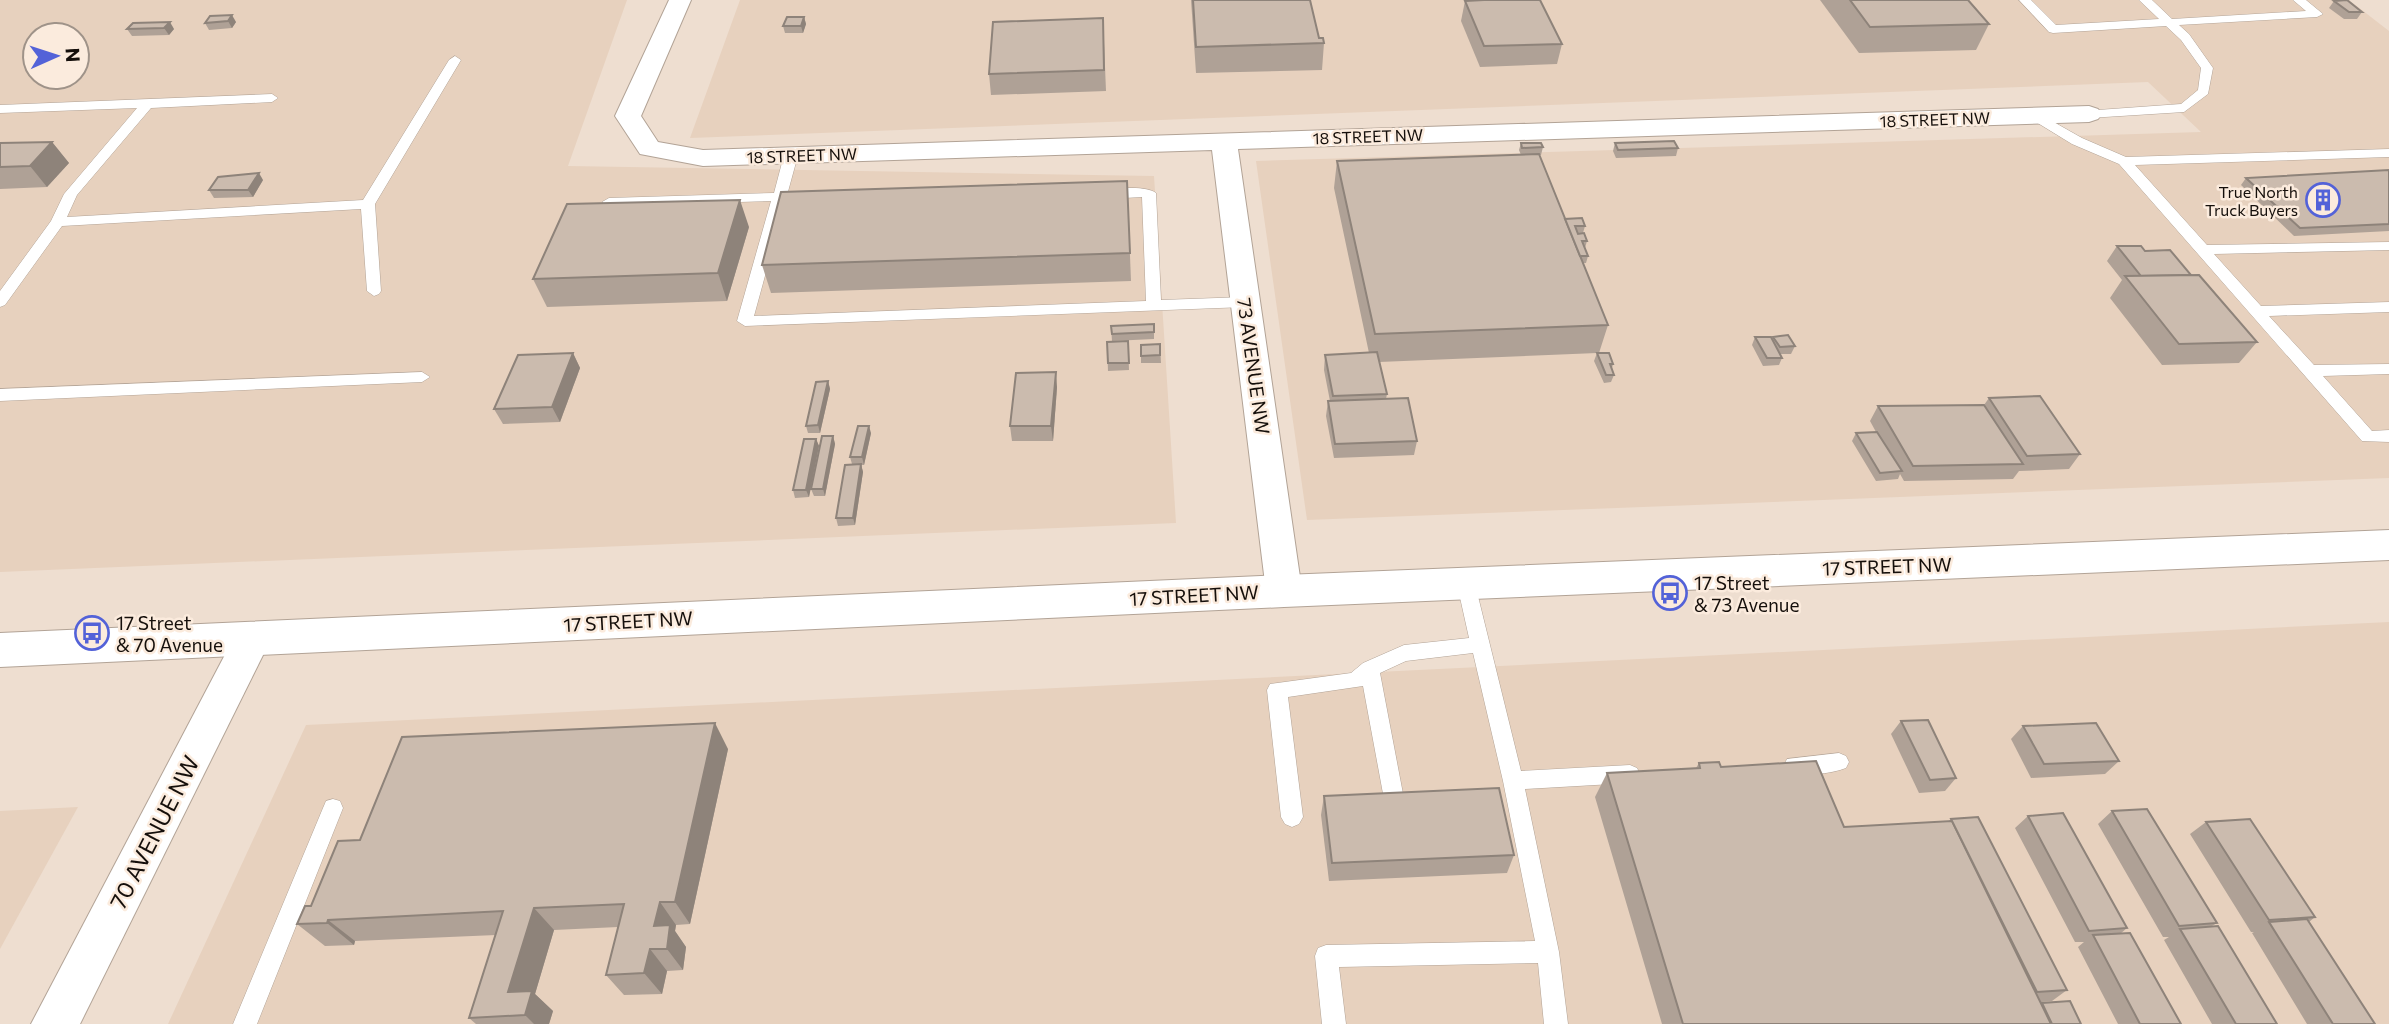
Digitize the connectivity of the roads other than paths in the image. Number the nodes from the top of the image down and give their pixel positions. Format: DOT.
graph roads {
  1 [pos="680,0"];
  2 [pos="2025,0"];
  3 [pos="2145,0"];
  4 [pos="2299,0"];
  5 [pos="2171,24"];
  6 [pos="455,60"];
  7 [pos="272,98"];
  8 [pos="147,104"];
  9 [pos="0,108"];
  10 [pos="2089,114"];
  11 [pos="2036,116"];
  12 [pos="1224,140"];
  13 [pos="2389,153"];
  14 [pos="791,155"];
  15 [pos="2124,161"];
  16 [pos="1094,195"];
  17 [pos="609,202"];
  18 [pos="783,202"];
  19 [pos="368,204"];
  20 [pos="58,222"];
  21 [pos="2389,246"];
  22 [pos="2203,250"];
  23 [pos="373,291"];
  24 [pos="0,302"];
  25 [pos="1245,302"];
  26 [pos="1154,305"];
  27 [pos="2389,307"];
  28 [pos="2257,311"];
  29 [pos="2389,369"];
  30 [pos="2310,371"];
  31 [pos="422,377"];
  32 [pos="0,395"];
  33 [pos="2389,436"];
  34 [pos="2389,545"];
  35 [pos="1466,584"];
  36 [pos="1284,591"];
  37 [pos="252,639"];
  38 [pos="1479,646"];
  39 [pos="0,650"];
  40 [pos="1370,669"];
  41 [pos="1839,762"];
  42 [pos="1771,766"];
  43 [pos="1649,773"];
  44 [pos="1513,781"];
  45 [pos="1394,799"];
  46 [pos="333,808"];
  47 [pos="1292,817"];
  48 [pos="1548,952"];
  49 [pos="55,1024"];
  50 [pos="245,1024"];
  51 [pos="1334,1024"];
  52 [pos="1556,1024"];
  1 -- 14 [label="street, 18 STREET NW"];
  2 -- 5 [label="lane"];
  3 -- 5 [label="lane"];
  4 -- 5 [label="lane"];
  5 -- 10 [label="lane"];
  6 -- 19 [label="lane"];
  7 -- 8 [label="lane"];
  8 -- 9 [label="lane"];
  8 -- 20 [label="lane"];
  10 -- 11 [label="street, 18 STREET NW"];
  11 -- 12 [label="street, 18 STREET NW"];
  11 -- 15 [label="lane"];
  12 -- 14 [label="street, 18 STREET NW"];
  12 -- 25 [label="street, 73 AVENUE NW"];
  13 -- 15 [label="lane"];
  14 -- 18 [label="lane"];
  15 -- 22 [label="lane"];
  16 -- 26 [label="lane"];
  17 -- 18 [label="lane"];
  18 -- 26 [label="lane"];
  19 -- 20 [label="lane"];
  19 -- 23 [label="lane"];
  20 -- 24 [label="lane"];
  21 -- 22 [label="lane"];
  22 -- 28 [label="lane"];
  25 -- 26 [label="lane"];
  25 -- 36 [label="street, 73 AVENUE NW"];
  27 -- 28 [label="lane"];
  28 -- 30 [label="lane"];
  29 -- 30 [label="lane"];
  30 -- 33 [label="lane"];
  31 -- 32 [label="lane"];
  34 -- 35 [label="main road, 17 STREET NW"];
  35 -- 36 [label="main road, 17 STREET NW"];
  35 -- 38 [label="lane"];
  36 -- 37 [label="main road, 17 STREET NW"];
  37 -- 39 [label="main road, 17 STREET NW"];
  37 -- 49 [label="street, 70 AVENUE NW"];
  38 -- 40 [label="lane"];
  38 -- 44 [label="lane"];
  40 -- 45 [label="lane"];
  40 -- 47 [label="lane"];
  41 -- 42 [label="lane"];
  43 -- 44 [label="lane"];
  44 -- 48 [label="lane"];
  46 -- 50 [label="lane"];
  48 -- 51 [label="lane"];
  48 -- 52 [label="lane"];
}
